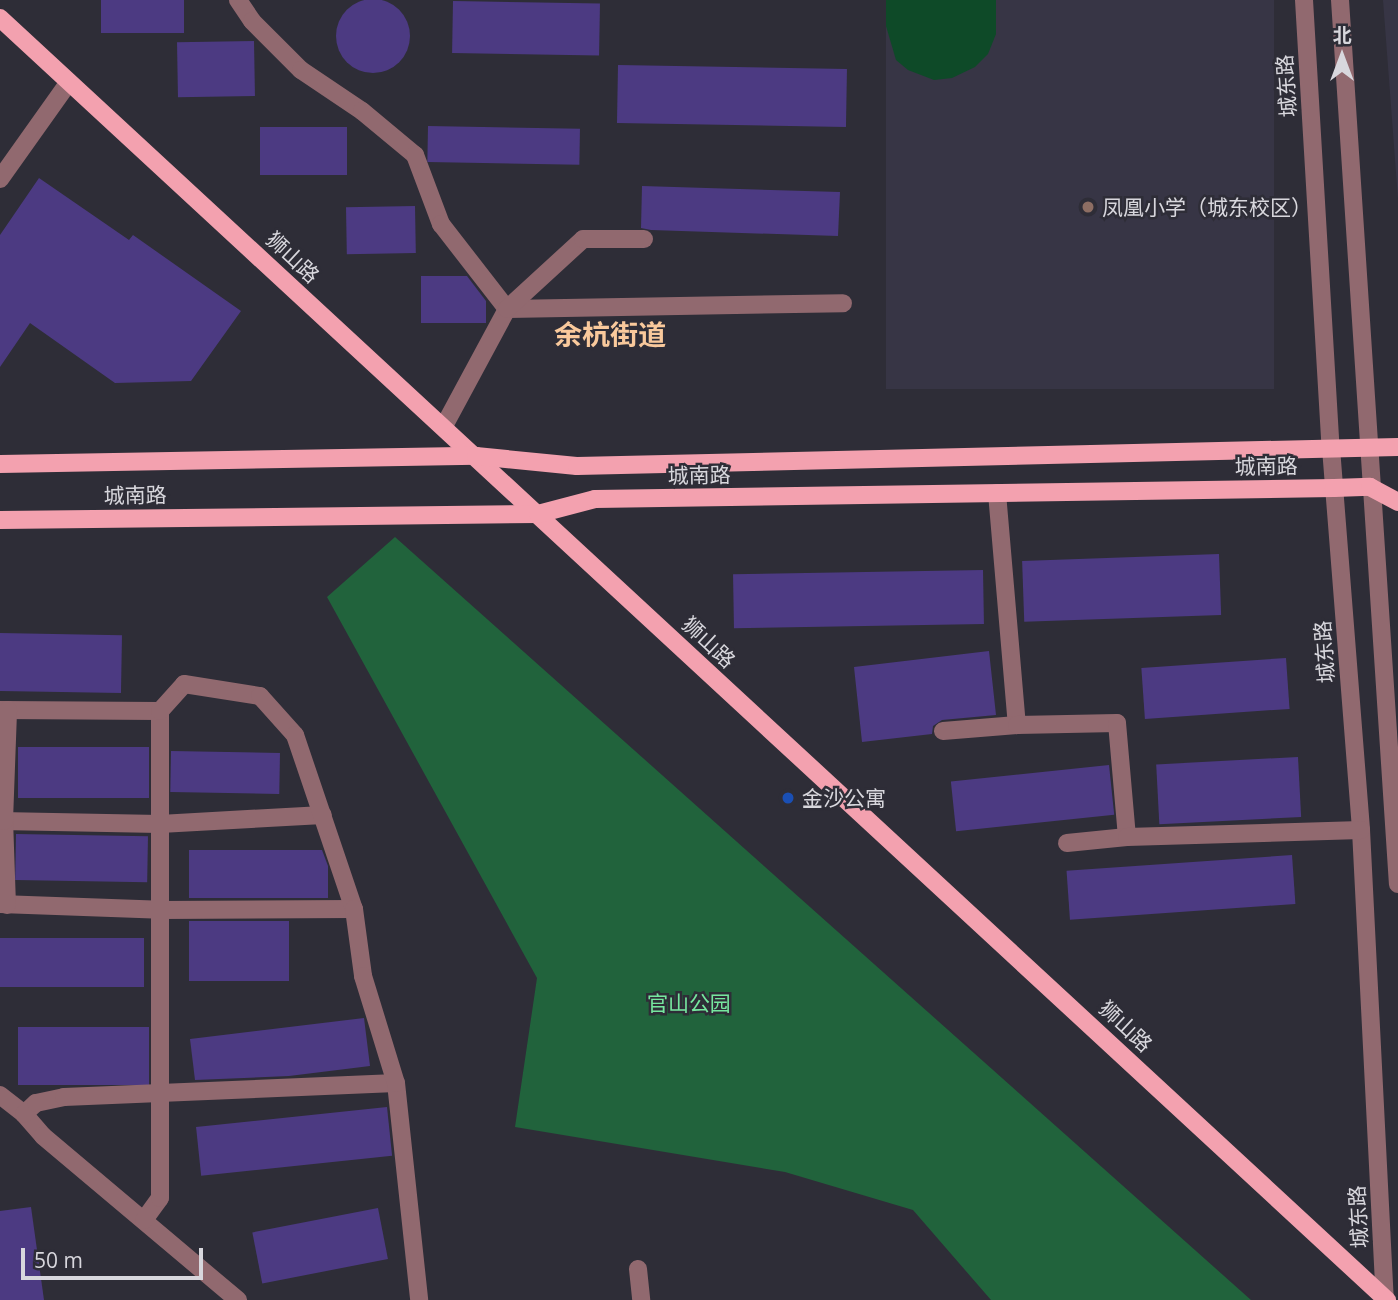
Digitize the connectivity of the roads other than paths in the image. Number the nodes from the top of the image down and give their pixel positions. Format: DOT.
graph roads {
  1 [pos="237,0"];
  2 [pos="1304,0"];
  3 [pos="1340,0"];
  4 [pos="0,18"];
  5 [pos="69,82"];
  6 [pos="0,180"];
  7 [pos="644,239"];
  8 [pos="843,303"];
  9 [pos="507,309"];
  10 [pos="444,426"];
  11 [pos="1367,447"];
  12 [pos="1398,447"];
  13 [pos="1331,448"];
  14 [pos="476,456"];
  15 [pos="0,464"];
  16 [pos="1370,487"];
  17 [pos="1334,488"];
  18 [pos="997,493"];
  19 [pos="1398,502"];
  20 [pos="538,514"];
  21 [pos="0,520"];
  22 [pos="4,710"];
  23 [pos="160,711"];
  24 [pos="1017,725"];
  25 [pos="943,731"];
  26 [pos="323,815"];
  27 [pos="2,821"];
  28 [pos="160,824"];
  29 [pos="1361,830"];
  30 [pos="1127,837"];
  31 [pos="1067,843"];
  32 [pos="1398,884"];
  33 [pos="3,904"];
  34 [pos="355,909"];
  35 [pos="160,910"];
  36 [pos="396,1083"];
  37 [pos="0,1095"];
  38 [pos="160,1095"];
  39 [pos="24,1114"];
  40 [pos="145,1220"];
  41 [pos="638,1269"];
  42 [pos="1386,1298"];
  43 [pos="238,1300"];
  44 [pos="418,1300"];
  45 [pos="641,1300"];
  1 -- 9 [label="street"];
  2 -- 13 [label="street, 城东路"];
  3 -- 11 [label="street"];
  4 -- 5 [label="main road, 狮山路"];
  5 -- 6 [label="street"];
  5 -- 10 [label="main road, 狮山路"];
  7 -- 9 [label="street"];
  8 -- 9 [label="street"];
  9 -- 10 [label="street"];
  10 -- 14 [label="main road, 狮山路"];
  11 -- 12 [label="main road, 城南路"];
  11 -- 13 [label="main road, 城南路"];
  11 -- 16 [label="street"];
  13 -- 14 [label="main road, 城南路"];
  13 -- 17 [label="street, 城东路"];
  14 -- 15 [label="main road, 城南路"];
  14 -- 20 [label="main road, 狮山路"];
  16 -- 17 [label="main road, 城南路"];
  16 -- 19 [label="main road, 城南路"];
  16 -- 32 [label="street"];
  17 -- 18 [label="main road, 城南路"];
  17 -- 29 [label="street, 城东路"];
  18 -- 20 [label="main road, 城南路"];
  18 -- 24 [label="street"];
  20 -- 21 [label="main road, 城南路"];
  20 -- 42 [label="main road, 狮山路"];
  22 -- 23 [label="street"];
  22 -- 27 [label="street"];
  23 -- 26 [label="street"];
  23 -- 28 [label="street"];
  24 -- 25 [label="street"];
  24 -- 30 [label="street"];
  26 -- 28 [label="street"];
  26 -- 34 [label="street"];
  27 -- 28 [label="street"];
  27 -- 33 [label="street"];
  28 -- 35 [label="street"];
  29 -- 30 [label="street"];
  29 -- 42 [label="street, 城东路"];
  30 -- 31 [label="street"];
  33 -- 35 [label="street"];
  34 -- 35 [label="street"];
  34 -- 36 [label="street"];
  35 -- 38 [label="street"];
  36 -- 38 [label="street"];
  36 -- 44 [label="street"];
  37 -- 39 [label="street"];
  38 -- 39 [label="street"];
  38 -- 40 [label="street"];
  39 -- 40 [label="street"];
  40 -- 43 [label="street"];
  41 -- 45 [label="street"];
}
